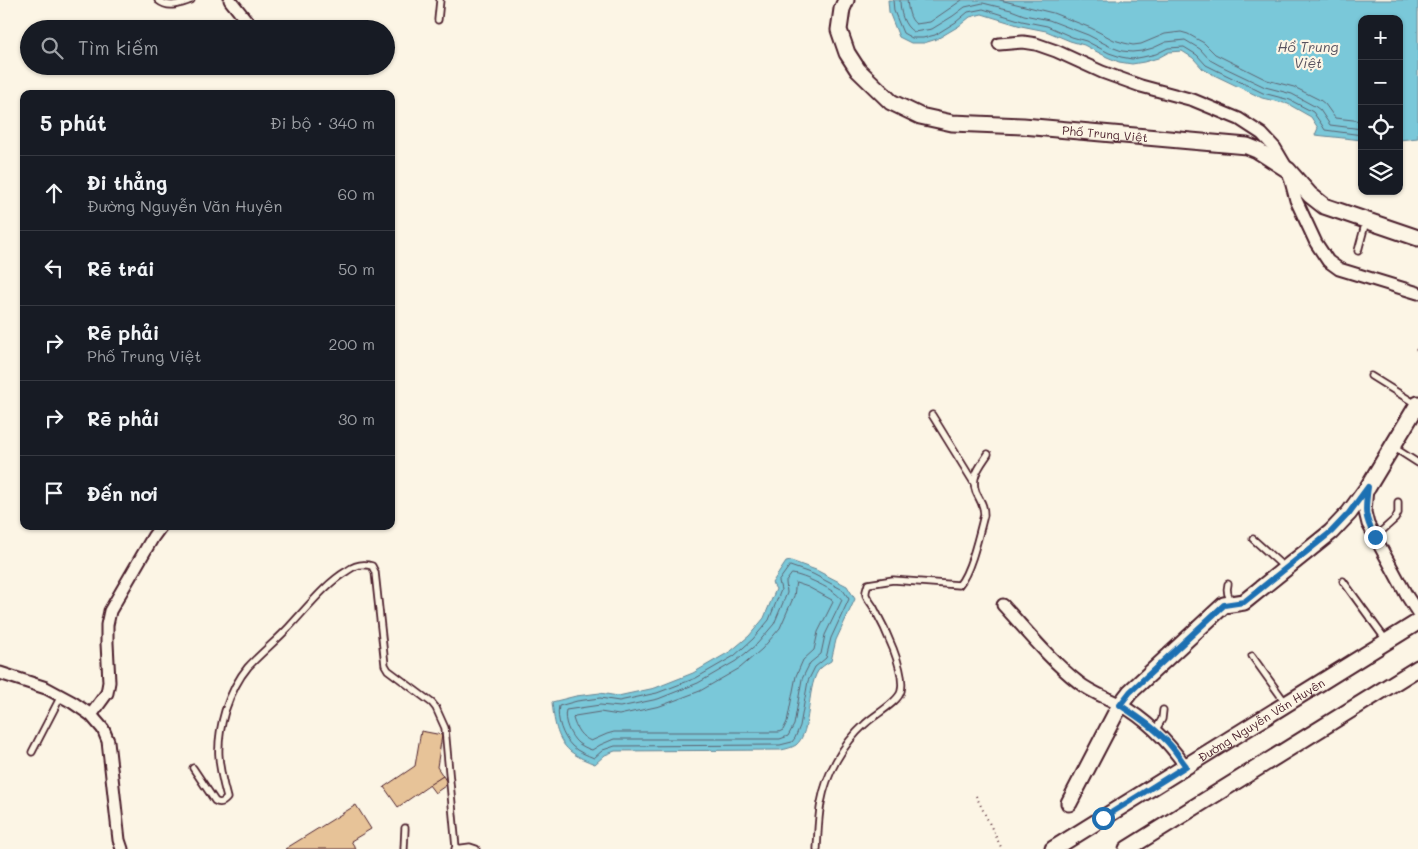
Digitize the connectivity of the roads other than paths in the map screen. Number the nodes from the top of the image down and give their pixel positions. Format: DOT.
graph roads {
  1 [pos="158,0"];
  2 [pos="191,0"];
  3 [pos="230,0"];
  4 [pos="440,0"];
  5 [pos="846,0"];
  6 [pos="246,20"];
  7 [pos="438,20"];
  8 [pos="999,44"];
  9 [pos="1288,170"];
  10 [pos="1366,221"];
  11 [pos="1418,238"];
  12 [pos="1358,251"];
  13 [pos="1418,293"];
  14 [pos="1371,376"];
  15 [pos="1418,405"];
  16 [pos="932,415"];
  17 [pos="1393,447"];
  18 [pos="988,454"];
  19 [pos="1418,463"];
  20 [pos="974,483"];
  21 [pos="1368,487"];
  22 [pos="1398,502"];
  23 [pos="158,530"];
  24 [pos="1375,537"];
  25 [pos="1253,539"];
  26 [pos="1286,569"];
  27 [pos="1344,581"];
  28 [pos="1228,584"];
  29 [pos="1234,603"];
  30 [pos="1003,605"];
  31 [pos="1418,613"];
  32 [pos="1418,622"];
  33 [pos="1388,641"];
  34 [pos="1252,656"];
  35 [pos="1418,668"];
  36 [pos="0,673"];
  37 [pos="61,696"];
  38 [pos="1286,704"];
  39 [pos="1120,705"];
  40 [pos="1163,710"];
  41 [pos="91,715"];
  42 [pos="1155,731"];
  43 [pos="32,752"];
  44 [pos="1186,766"];
  45 [pos="193,768"];
  46 [pos="1069,804"];
  47 [pos="405,828"];
  48 [pos="122,849"];
  49 [pos="404,849"];
  50 [pos="455,849"];
  51 [pos="476,849"];
  52 [pos="817,849"];
  53 [pos="1053,849"];
  54 [pos="1127,849"];
  1 -- 2 [label="lane"];
  3 -- 6 [label="street"];
  4 -- 7 [label="lane"];
  5 -- 9 [label="street, Phố Trung Việt"];
  8 -- 9 [label="street"];
  9 -- 10 [label="street, Phố Trung Việt"];
  9 -- 13 [label="street"];
  10 -- 11 [label="street, Phố Trung Việt"];
  10 -- 12 [label="lane"];
  14 -- 15 [label="lane"];
  15 -- 17 [label="street"];
  16 -- 20 [label="lane"];
  17 -- 19 [label="lane"];
  17 -- 21 [label="street"];
  18 -- 20 [label="lane"];
  20 -- 52 [label="lane"];
  21 -- 24 [label="street"];
  21 -- 26 [label="street"];
  22 -- 24 [label="lane"];
  23 -- 41 [label="street"];
  24 -- 31 [label="street"];
  25 -- 26 [label="lane"];
  26 -- 29 [label="street"];
  27 -- 33 [label="lane"];
  28 -- 29 [label="lane"];
  29 -- 39 [label="street"];
  30 -- 39 [label="street"];
  32 -- 33 [label="street, Đường Nguyễn Văn Huyên"];
  33 -- 38 [label="street, Đường Nguyễn Văn Huyên"];
  34 -- 38 [label="lane"];
  35 -- 54 [label="street"];
  36 -- 37 [label="street"];
  37 -- 41 [label="street"];
  37 -- 43 [label="lane"];
  38 -- 44 [label="street, Đường Nguyễn Văn Huyên"];
  39 -- 42 [label="street"];
  39 -- 46 [label="street"];
  40 -- 42 [label="lane"];
  41 -- 48 [label="street"];
  42 -- 44 [label="street"];
  44 -- 53 [label="street, Đường Nguyễn Văn Huyên"];
  45 -- 50 [label="lane"];
  47 -- 49 [label="lane"];
  50 -- 51 [label="lane"];
}
